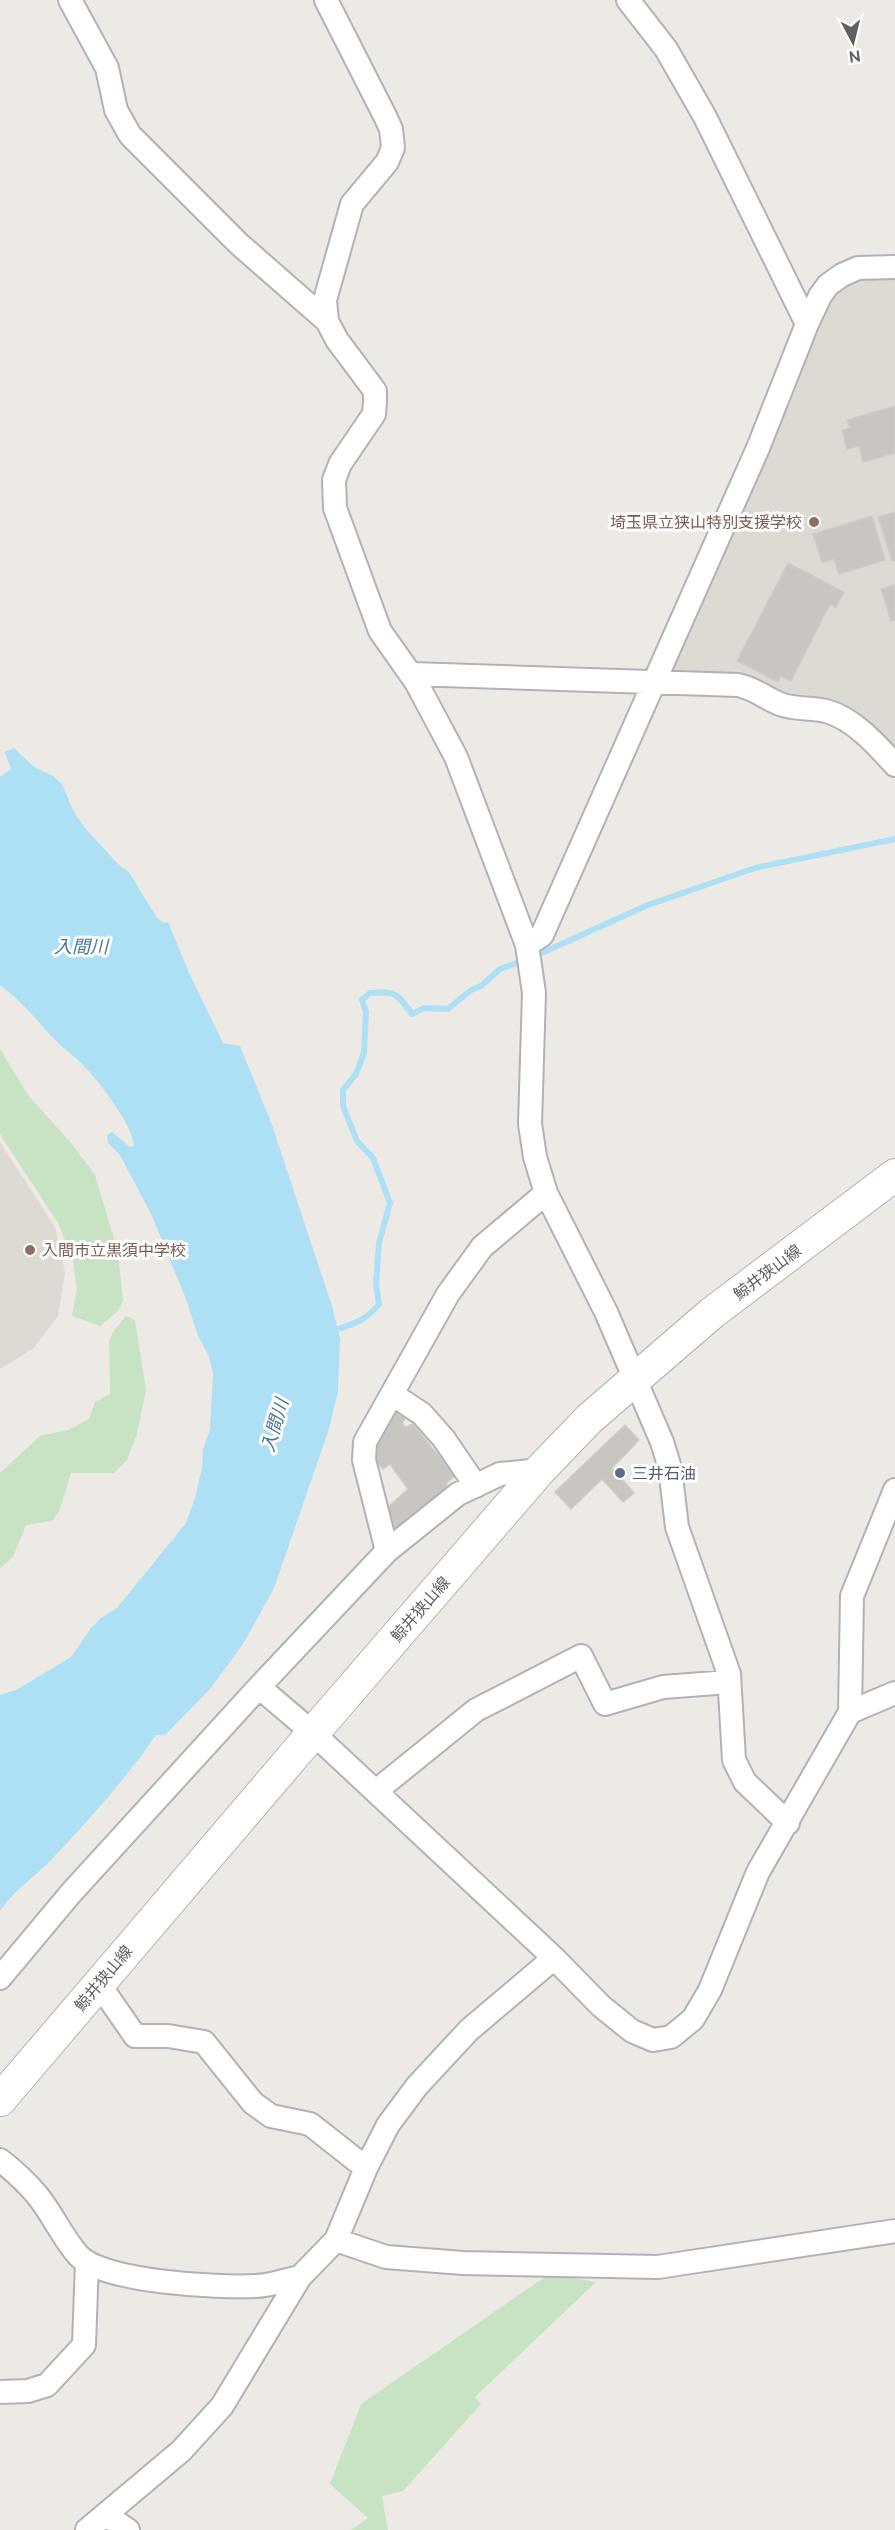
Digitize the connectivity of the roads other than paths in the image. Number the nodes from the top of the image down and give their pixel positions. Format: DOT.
graph roads {
  1 [pos="70,0"];
  2 [pos="326,0"];
  3 [pos="628,0"];
  4 [pos="895,267"];
  5 [pos="327,321"];
  6 [pos="807,324"];
  7 [pos="411,674"];
  8 [pos="654,682"];
  9 [pos="895,765"];
  10 [pos="527,945"];
  11 [pos="895,1175"];
  12 [pos="546,1193"];
  13 [pos="634,1378"];
  14 [pos="392,1394"];
  15 [pos="540,1470"];
  16 [pos="476,1486"];
  17 [pos="895,1490"];
  18 [pos="387,1551"];
  19 [pos="729,1682"];
  20 [pos="259,1687"];
  21 [pos="895,1693"];
  22 [pos="850,1712"];
  23 [pos="313,1733"];
  24 [pos="376,1791"];
  25 [pos="788,1823"];
  26 [pos="554,1958"];
  27 [pos="0,1978"];
  28 [pos="99,1983"];
  29 [pos="0,2100"];
  30 [pos="0,2160"];
  31 [pos="366,2168"];
  32 [pos="895,2231"];
  33 [pos="336,2240"];
  34 [pos="87,2262"];
  35 [pos="300,2277"];
  36 [pos="0,2392"];
  37 [pos="106,2515"];
  38 [pos="87,2530"];
  39 [pos="128,2530"];
  1 -- 5 [label="street"];
  2 -- 5 [label="street"];
  3 -- 6 [label="street"];
  4 -- 6 [label="street"];
  5 -- 7 [label="street"];
  6 -- 8 [label="street"];
  7 -- 8 [label="street"];
  7 -- 10 [label="street"];
  8 -- 9 [label="street"];
  8 -- 10 [label="street"];
  10 -- 12 [label="street"];
  11 -- 13 [label="main road, 鯨井狭山線"];
  12 -- 13 [label="street"];
  12 -- 14 [label="street"];
  13 -- 15 [label="main road, 鯨井狭山線"];
  13 -- 19 [label="street"];
  14 -- 16 [label="street"];
  14 -- 18 [label="street"];
  15 -- 16 [label="street"];
  15 -- 23 [label="main road, 鯨井狭山線"];
  16 -- 18 [label="street"];
  17 -- 22 [label="street"];
  18 -- 20 [label="street"];
  19 -- 24 [label="street"];
  19 -- 25 [label="street"];
  20 -- 23 [label="street"];
  20 -- 27 [label="street"];
  21 -- 22 [label="street"];
  22 -- 25 [label="street"];
  23 -- 24 [label="street"];
  23 -- 28 [label="main road, 鯨井狭山線"];
  24 -- 26 [label="street"];
  25 -- 26 [label="street"];
  26 -- 31 [label="street"];
  28 -- 29 [label="main road, 鯨井狭山線"];
  28 -- 31 [label="street"];
  30 -- 34 [label="street"];
  31 -- 33 [label="street"];
  32 -- 33 [label="street"];
  33 -- 35 [label="street"];
  34 -- 35 [label="street"];
  34 -- 36 [label="street"];
  35 -- 37 [label="street"];
  37 -- 38 [label="street"];
  37 -- 39 [label="street"];
}
